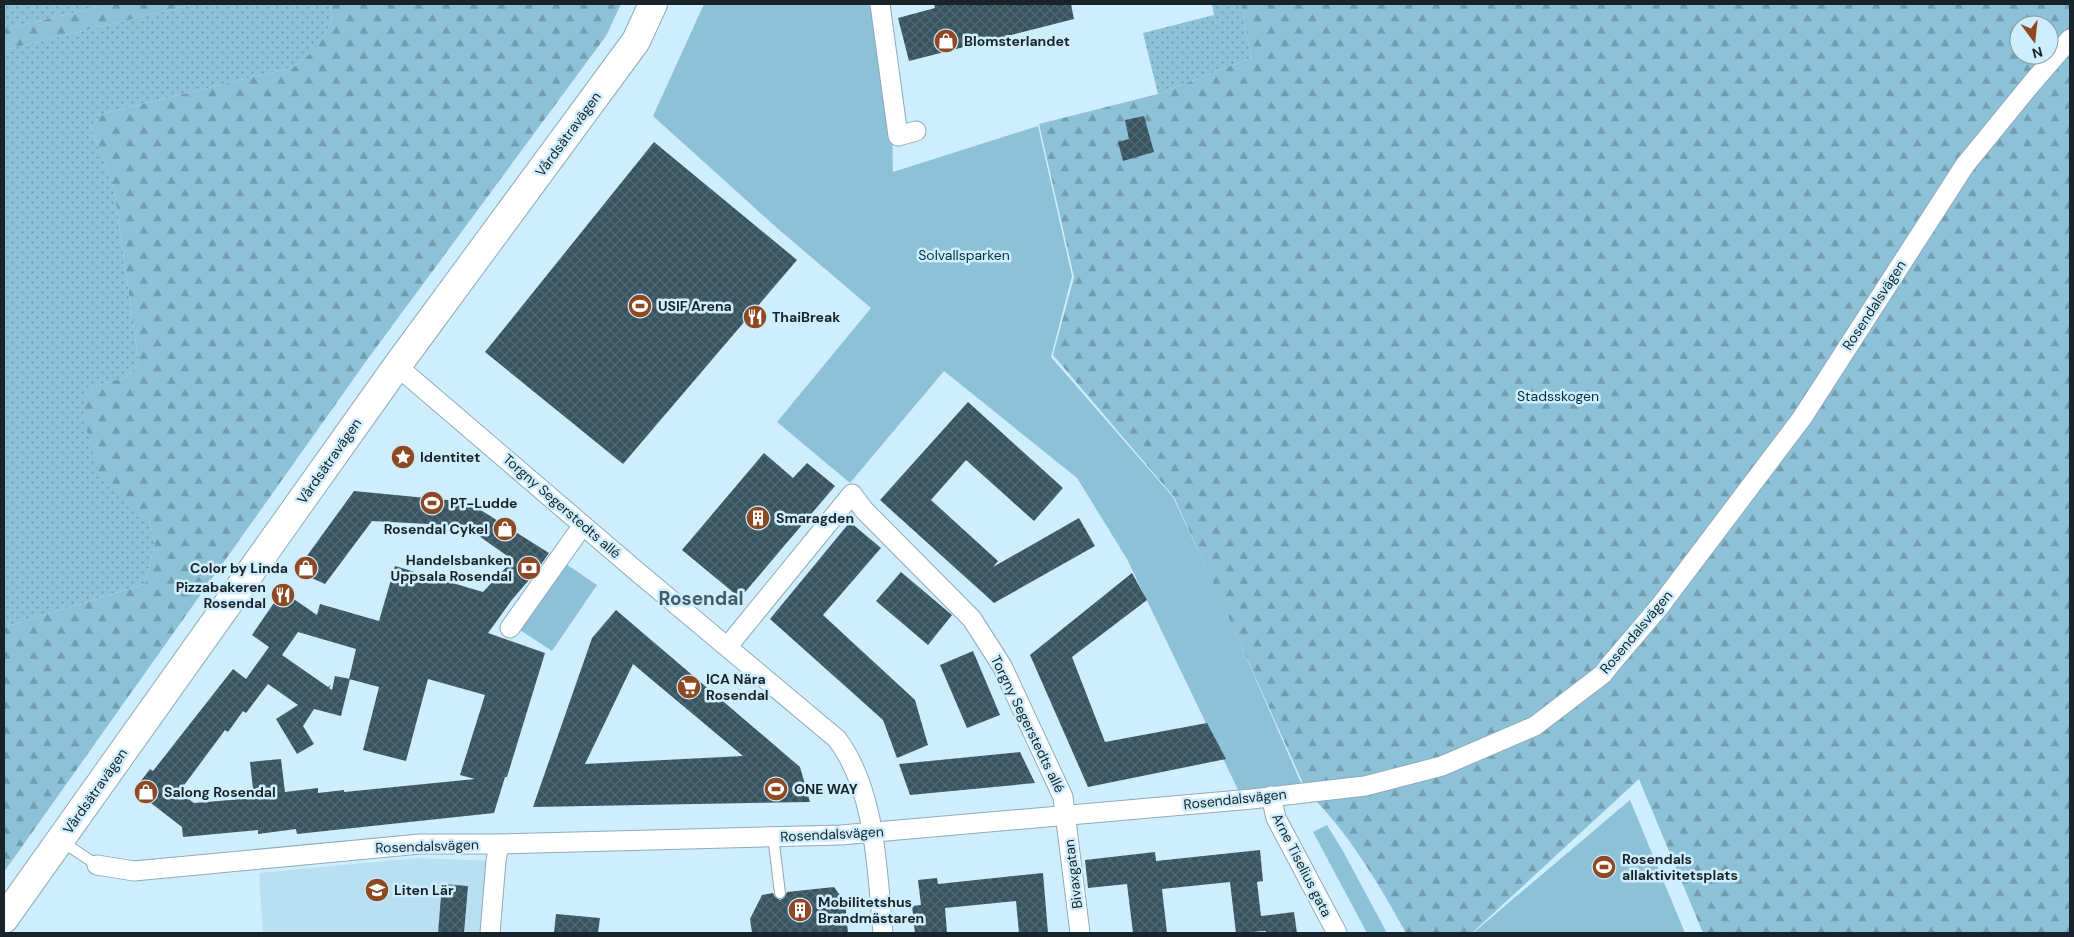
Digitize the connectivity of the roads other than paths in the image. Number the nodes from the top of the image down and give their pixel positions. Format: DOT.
graph roads {
  1 [pos="653,4"];
  2 [pos="880,4"];
  3 [pos="2070,39"];
  4 [pos="916,131"];
  5 [pos="397,366"];
  6 [pos="583,525"];
  7 [pos="510,628"];
  8 [pos="728,646"];
  9 [pos="1271,796"];
  10 [pos="1065,814"];
  11 [pos="873,832"];
  12 [pos="773,836"];
  13 [pos="60,840"];
  14 [pos="499,844"];
  15 [pos="97,865"];
  16 [pos="780,892"];
  17 [pos="4,919"];
  18 [pos="490,933"];
  19 [pos="883,933"];
  20 [pos="1080,933"];
  21 [pos="1337,933"];
  1 -- 5 [label="main road, Vårdsätravägen"];
  2 -- 4 [label="street"];
  3 -- 9 [label="street, Rosendalsvägen"];
  5 -- 6 [label="street, Torgny Segerstedts allé"];
  5 -- 13 [label="main road, Vårdsätravägen"];
  6 -- 7 [label="street"];
  6 -- 8 [label="street, Torgny Segerstedts allé"];
  8 -- 10 [label="street, Torgny Segerstedts allé"];
  8 -- 11 [label="street, Torgny Segerstedts allé"];
  9 -- 10 [label="street, Rosendalsvägen"];
  9 -- 21 [label="street, Arne Tiselius gata"];
  10 -- 11 [label="street, Rosendalsvägen"];
  10 -- 20 [label="street, Bivaxgatan"];
  11 -- 12 [label="street, Rosendalsvägen"];
  11 -- 19 [label="street, Torgny Segerstedts allé"];
  12 -- 14 [label="street, Rosendalsvägen"];
  12 -- 16 [label="lane"];
  13 -- 15 [label="lane, Rosendalsvägen"];
  13 -- 17 [label="main road, Vårdsätravägen"];
  14 -- 15 [label="street, Rosendalsvägen"];
  14 -- 18 [label="street"];
}
